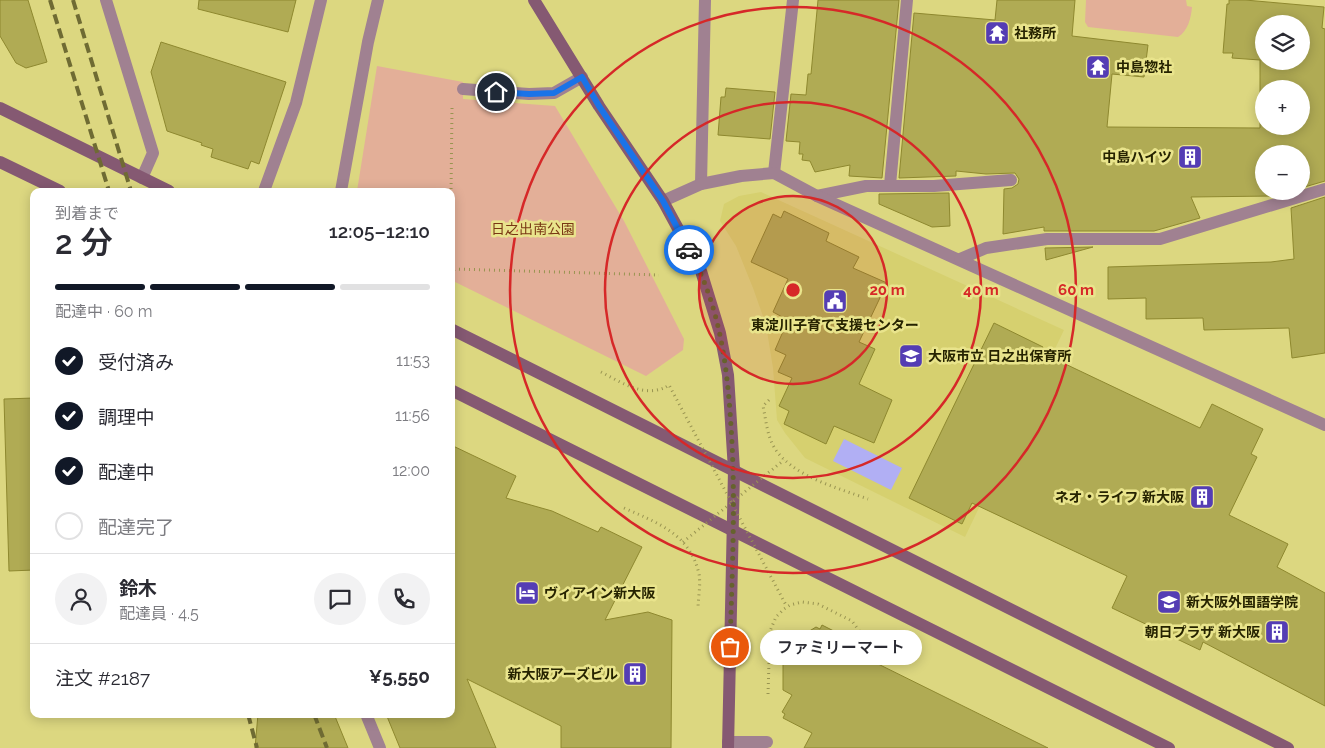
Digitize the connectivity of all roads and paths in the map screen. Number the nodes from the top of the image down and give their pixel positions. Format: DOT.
graph roads {
  1 [pos="106,0"];
  2 [pos="322,0"];
  3 [pos="378,0"];
  4 [pos="534,0"];
  5 [pos="705,0"];
  6 [pos="793,0"];
  7 [pos="907,0"];
  8 [pos="582,77"];
  9 [pos="463,89"];
  10 [pos="0,108"];
  11 [pos="0,162"];
  12 [pos="774,173"];
  13 [pos="142,178"];
  14 [pos="1011,180"];
  15 [pos="702,184"];
  16 [pos="890,186"];
  17 [pos="54,188"];
  18 [pos="163,188"];
  19 [pos="265,188"];
  20 [pos="341,188"];
  21 [pos="451,188"];
  22 [pos="1325,189"];
  23 [pos="817,196"];
  24 [pos="663,201"];
  25 [pos="960,259"];
  26 [pos="455,269"];
  27 [pos="659,274"];
  28 [pos="455,331"];
  29 [pos="601,372"];
  30 [pos="455,392"];
  31 [pos="768,400"];
  32 [pos="1325,425"];
  33 [pos="784,460"];
  34 [pos="734,470"];
  35 [pos="868,499"];
  36 [pos="732,502"];
  37 [pos="624,508"];
  38 [pos="733,532"];
  39 [pos="683,542"];
  40 [pos="787,607"];
  41 [pos="698,609"];
  42 [pos="860,632"];
  43 [pos="768,694"];
  44 [pos="368,718"];
  45 [pos="767,742"];
  46 [pos="728,745"];
  47 [pos="380,748"];
  48 [pos="1169,748"];
  49 [pos="1288,748"];
  1 -- 13 [label="street"];
  2 -- 19 [label="street"];
  3 -- 20 [label="street"];
  4 -- 8 [label="street"];
  5 -- 15 [label="street"];
  6 -- 12 [label="street"];
  7 -- 16 [label="street"];
  8 -- 9 [label="street"];
  8 -- 24 [label="street"];
  9 -- 21 [label="path"];
  10 -- 13 [label="street"];
  11 -- 17 [label="street"];
  12 -- 15 [label="street"];
  12 -- 23 [label="street"];
  13 -- 18 [label="street"];
  14 -- 16 [label="street"];
  15 -- 24 [label="street"];
  16 -- 23 [label="street"];
  22 -- 25 [label="street"];
  23 -- 25 [label="street"];
  24 -- 34 [label="street"];
  25 -- 32 [label="street"];
  26 -- 27 [label="path"];
  28 -- 34 [label="street"];
  29 -- 36 [label="path, bridge"];
  30 -- 38 [label="street"];
  31 -- 33 [label="path"];
  33 -- 35 [label="path"];
  33 -- 36 [label="path, bridge"];
  34 -- 38 [label="street"];
  34 -- 49 [label="street"];
  36 -- 39 [label="path, bridge"];
  36 -- 40 [label="path, bridge"];
  37 -- 39 [label="path"];
  38 -- 46 [label="street"];
  38 -- 48 [label="street"];
  39 -- 41 [label="path"];
  40 -- 42 [label="path"];
  40 -- 43 [label="path"];
  44 -- 47 [label="street"];
  45 -- 46 [label="street"];
}
